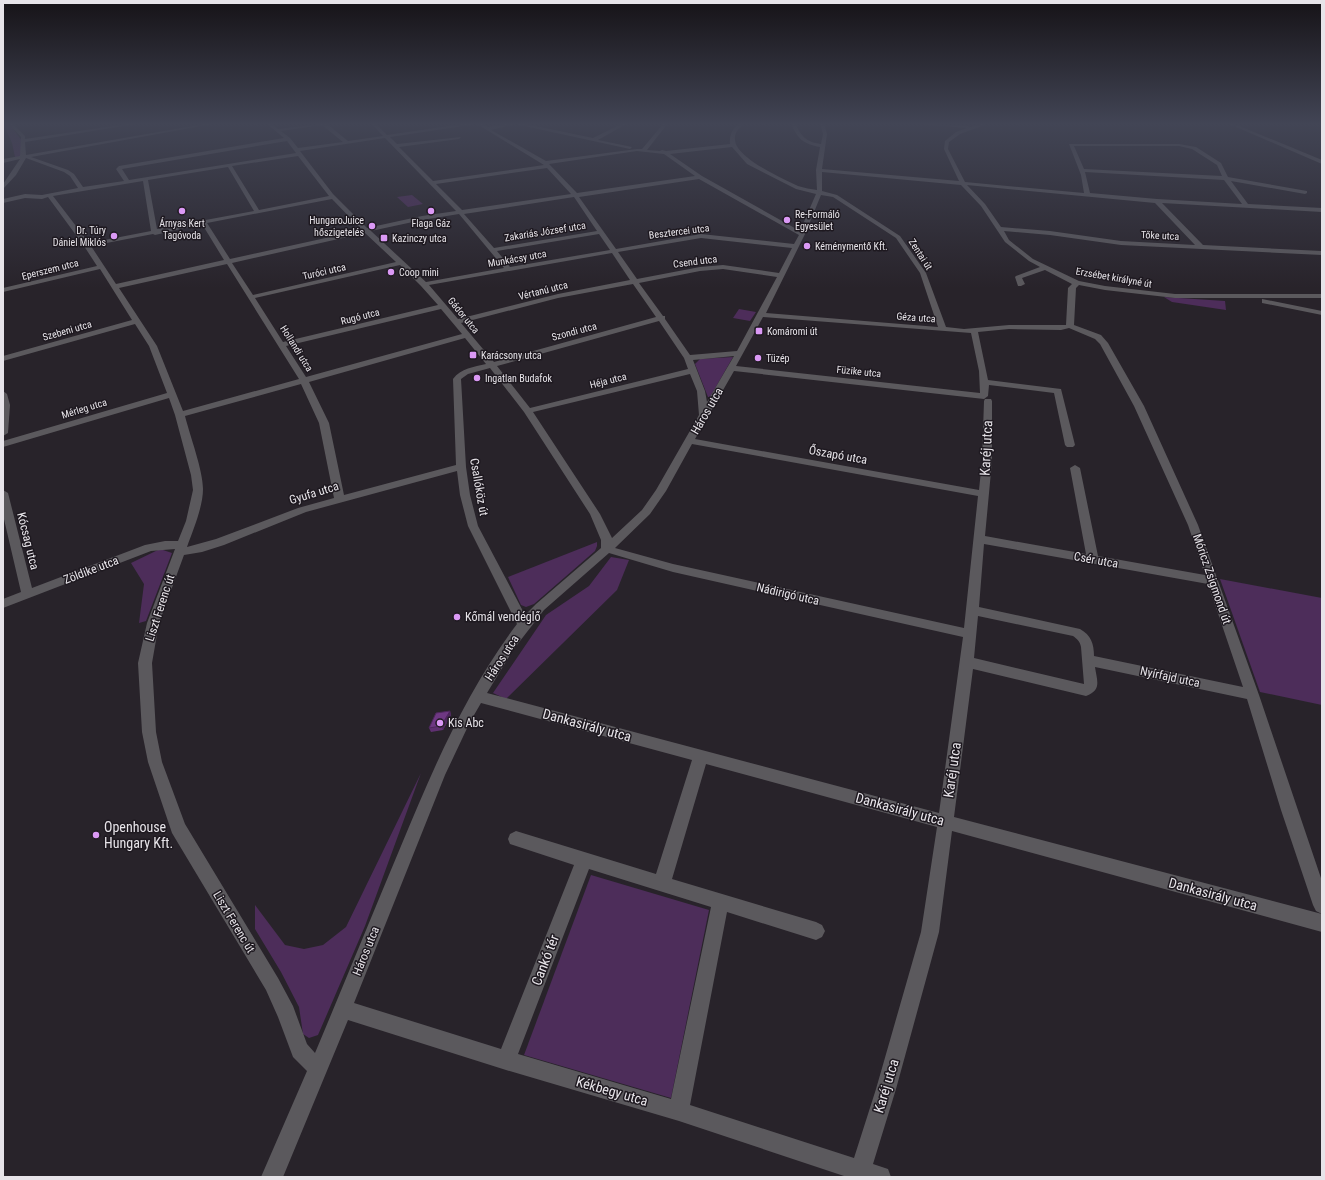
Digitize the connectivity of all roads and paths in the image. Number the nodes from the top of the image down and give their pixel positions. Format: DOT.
graph roads {
  1 [pos="11,178"];
  2 [pos="74,178"];
  3 [pos="125,178"];
  4 [pos="149,178"];
  5 [pos="237,178"];
  6 [pos="318,178"];
  7 [pos="426,178"];
  8 [pos="461,178"];
  9 [pos="560,178"];
  10 [pos="693,178"];
  11 [pos="702,178"];
  12 [pos="778,178"];
  13 [pos="819,178"];
  14 [pos="902,178"];
  15 [pos="960,178"];
  16 [pos="1084,178"];
  17 [pos="1226,178"];
  18 [pos="145,179"];
  19 [pos="128,182"];
  20 [pos="431,183"];
  21 [pos="963,184"];
  22 [pos="3,187"];
  23 [pos="81,189"];
  24 [pos="1305,192"];
  25 [pos="819,193"];
  26 [pos="1087,194"];
  27 [pos="49,195"];
  28 [pos="575,195"];
  29 [pos="333,197"];
  30 [pos="3,201"];
  31 [pos="1157,201"];
  32 [pos="1246,206"];
  33 [pos="1322,210"];
  34 [pos="258,212"];
  35 [pos="460,212"];
  36 [pos="204,223"];
  37 [pos="998,229"];
  38 [pos="366,231"];
  39 [pos="601,232"];
  40 [pos="155,233"];
  41 [pos="802,234"];
  42 [pos="87,245"];
  43 [pos="795,246"];
  44 [pos="1200,247"];
  45 [pos="492,250"];
  46 [pos="614,250"];
  47 [pos="1322,254"];
  48 [pos="228,261"];
  49 [pos="401,263"];
  50 [pos="101,267"];
  51 [pos="1044,268"];
  52 [pos="508,269"];
  53 [pos="780,275"];
  54 [pos="635,280"];
  55 [pos="1077,282"];
  56 [pos="424,284"];
  57 [pos="1021,284"];
  58 [pos="114,287"];
  59 [pos="3,290"];
  60 [pos="1322,296"];
  61 [pos="1251,297"];
  62 [pos="252,298"];
  63 [pos="443,306"];
  64 [pos="1322,313"];
  65 [pos="761,315"];
  66 [pos="662,318"];
  67 [pos="137,321"];
  68 [pos="456,322"];
  69 [pos="1070,326"];
  70 [pos="942,329"];
  71 [pos="974,330"];
  72 [pos="466,335"];
  73 [pos="282,345"];
  74 [pos="740,353"];
  75 [pos="688,358"];
  76 [pos="3,359"];
  77 [pos="492,365"];
  78 [pos="732,368"];
  79 [pos="694,370"];
  80 [pos="304,381"];
  81 [pos="985,382"];
  82 [pos="3,394"];
  83 [pos="172,394"];
  84 [pos="986,398"];
  85 [pos="528,411"];
  86 [pos="180,415"];
  87 [pos="704,416"];
  88 [pos="3,433"];
  89 [pos="690,441"];
  90 [pos="3,444"];
  91 [pos="1070,445"];
  92 [pos="461,467"];
  93 [pos="1075,468"];
  94 [pos="3,493"];
  95 [pos="982,494"];
  96 [pos="338,499"];
  97 [pos="979,539"];
  98 [pos="180,548"];
  99 [pos="607,549"];
  100 [pos="1093,559"];
  101 [pos="1213,581"];
  102 [pos="28,595"];
  103 [pos="3,604"];
  104 [pos="972,610"];
  105 [pos="524,625"];
  106 [pos="970,634"];
  107 [pos="1088,660"];
  108 [pos="967,662"];
  109 [pos="1252,695"];
  110 [pos="478,696"];
  111 [pos="701,755"];
  112 [pos="944,820"];
  113 [pos="516,839"];
  114 [pos="584,860"];
  115 [pos="662,883"];
  116 [pos="721,901"];
  117 [pos="1322,905"];
  118 [pos="1322,924"];
  119 [pos="816,931"];
  120 [pos="342,1009"];
  121 [pos="506,1060"];
  122 [pos="318,1068"];
  123 [pos="679,1111"];
  124 [pos="859,1174"];
  125 [pos="272,1177"];
  126 [pos="880,1177"];
  1 -- 22 [label="street"];
  2 -- 23 [label="street"];
  3 -- 19 [label="street"];
  4 -- 18 [label="street"];
  5 -- 34 [label="street"];
  6 -- 29 [label="street, Gádor utca"];
  7 -- 20 [label="street"];
  8 -- 20 [label="street"];
  9 -- 28 [label="street"];
  10 -- 28 [label="street"];
  11 -- 41 [label="street"];
  12 -- 25 [label="street, Zentai út"];
  13 -- 25 [label="street, Háros utca"];
  14 -- 21 [label="street"];
  15 -- 21 [label="street, Erzsébet királyné út"];
  16 -- 26 [label="street"];
  17 -- 24 [label="street"];
  17 -- 32 [label="street"];
  18 -- 19 [label="street"];
  18 -- 40 [label="street"];
  19 -- 23 [label="street"];
  20 -- 35 [label="street"];
  21 -- 26 [label="street"];
  21 -- 37 [label="street, Erzsébet királyné út"];
  23 -- 27 [label="street"];
  25 -- 41 [label="street, Háros utca"];
  25 -- 70 [label="street, Zentai út"];
  26 -- 31 [label="street"];
  27 -- 30 [label="street"];
  27 -- 42 [label="street, Liszt Ferenc út"];
  28 -- 35 [label="street"];
  28 -- 39 [label="street"];
  29 -- 34 [label="street"];
  29 -- 38 [label="street, Gádor utca"];
  31 -- 32 [label="street"];
  31 -- 44 [label="street"];
  32 -- 33 [label="street"];
  34 -- 36 [label="street"];
  35 -- 38 [label="street"];
  35 -- 45 [label="street"];
  36 -- 40 [label="street"];
  36 -- 48 [label="street, Hollandi utca"];
  37 -- 44 [label="street, Tőke utca"];
  37 -- 51 [label="street, Erzsébet királyné út"];
  38 -- 48 [label="street"];
  38 -- 49 [label="street, Gádor utca"];
  39 -- 45 [label="street, Zakariás József utca"];
  39 -- 46 [label="street"];
  40 -- 42 [label="street"];
  41 -- 43 [label="street, Háros utca"];
  42 -- 50 [label="street, Liszt Ferenc út"];
  43 -- 46 [label="street, Besztercei utca"];
  43 -- 53 [label="street, Háros utca"];
  44 -- 47 [label="street, Tőke utca"];
  45 -- 52 [label="street"];
  46 -- 52 [label="street, Munkácsy utca"];
  46 -- 54 [label="street"];
  48 -- 58 [label="street"];
  48 -- 62 [label="street, Hollandi utca"];
  49 -- 56 [label="street, Gádor utca"];
  49 -- 62 [label="street, Turóci utca"];
  50 -- 58 [label="street, Liszt Ferenc út"];
  50 -- 59 [label="street, Eperszem utca"];
  51 -- 55 [label="street, Erzsébet királyné út"];
  51 -- 57 [label="street"];
  52 -- 56 [label="street, Munkácsy utca"];
  53 -- 54 [label="street, Csend utca"];
  53 -- 65 [label="street, Háros utca"];
  54 -- 66 [label="street"];
  54 -- 68 [label="street, Vértanú utca"];
  55 -- 61 [label="street, Erzsébet királyné út"];
  55 -- 69 [label="street"];
  56 -- 63 [label="street, Gádor utca"];
  58 -- 67 [label="street, Liszt Ferenc út"];
  60 -- 61 [label="street, Erzsébet királyné út"];
  61 -- 64 [label="street"];
  62 -- 73 [label="street, Hollandi utca"];
  63 -- 68 [label="street, Gádor utca"];
  63 -- 73 [label="street, Rugó utca"];
  65 -- 70 [label="street, Géza utca"];
  65 -- 74 [label="street, Háros utca"];
  66 -- 75 [label="street"];
  66 -- 77 [label="street, Szondi utca"];
  67 -- 76 [label="street, Szebeni utca"];
  67 -- 83 [label="street, Liszt Ferenc út"];
  68 -- 72 [label="street, Gádor utca"];
  69 -- 71 [label="street, Géza utca"];
  69 -- 101 [label="street, Móricz Zsigmond út"];
  70 -- 71 [label="street, Géza utca"];
  71 -- 81 [label="street, Karéj utca"];
  72 -- 77 [label="street, Gádor utca"];
  72 -- 80 [label="street"];
  73 -- 80 [label="street, Hollandi utca"];
  74 -- 75 [label="street"];
  74 -- 78 [label="street, Háros utca"];
  75 -- 79 [label="street"];
  77 -- 85 [label="street, Gádor utca"];
  77 -- 92 [label="street, Csallóköz út"];
  78 -- 84 [label="street, Füzike utca"];
  78 -- 87 [label="street, Háros utca"];
  79 -- 85 [label="street, Héja utca"];
  79 -- 87 [label="street"];
  80 -- 86 [label="street"];
  80 -- 96 [label="street, Hollandi utca"];
  81 -- 84 [label="street, Karéj utca"];
  81 -- 91 [label="street"];
  82 -- 88 [label="street"];
  83 -- 86 [label="street, Liszt Ferenc út"];
  83 -- 90 [label="street, Mérleg utca"];
  84 -- 95 [label="street, Karéj utca"];
  85 -- 99 [label="street, Gádor utca"];
  86 -- 98 [label="street, Liszt Ferenc út"];
  87 -- 89 [label="street, Háros utca"];
  89 -- 95 [label="street, Őszapó utca"];
  89 -- 99 [label="street, Háros utca"];
  92 -- 96 [label="street, Gyufa utca"];
  92 -- 105 [label="street, Csallóköz út"];
  93 -- 100 [label="street"];
  94 -- 102 [label="street, Kócsag utca"];
  95 -- 97 [label="street, Karéj utca"];
  96 -- 98 [label="street, Gyufa utca"];
  97 -- 100 [label="street, Csér utca"];
  97 -- 104 [label="street, Karéj utca"];
  98 -- 102 [label="street, Zöldike utca"];
  98 -- 122 [label="street, Liszt Ferenc út"];
  99 -- 105 [label="street, Háros utca"];
  99 -- 106 [label="street, Nádirigó utca"];
  100 -- 101 [label="street, Csér utca"];
  101 -- 109 [label="street, Móricz Zsigmond út"];
  102 -- 103 [label="street, Zöldike utca"];
  104 -- 106 [label="street, Karéj utca"];
  104 -- 107 [label="street"];
  105 -- 110 [label="street, Háros utca"];
  106 -- 108 [label="street, Karéj utca"];
  107 -- 108 [label="street"];
  107 -- 109 [label="street, Nyírfajd utca"];
  108 -- 112 [label="street, Karéj utca"];
  109 -- 117 [label="street, Móricz Zsigmond út"];
  110 -- 111 [label="street, Dankasirály utca"];
  110 -- 120 [label="street, Háros utca"];
  111 -- 112 [label="street, Dankasirály utca"];
  111 -- 115 [label="street"];
  112 -- 118 [label="street, Dankasirály utca"];
  112 -- 124 [label="street, Karéj utca"];
  113 -- 114 [label="street"];
  114 -- 115 [label="street"];
  114 -- 121 [label="street, Cankó tér"];
  115 -- 116 [label="street"];
  116 -- 119 [label="street"];
  116 -- 123 [label="street"];
  120 -- 121 [label="street, Kékbegy utca"];
  120 -- 122 [label="street, Háros utca"];
  121 -- 123 [label="street, Kékbegy utca"];
  122 -- 125 [label="street, Háros utca"];
  123 -- 124 [label="street, Kékbegy utca"];
  124 -- 126 [label="street, Kékbegy utca"];
}
